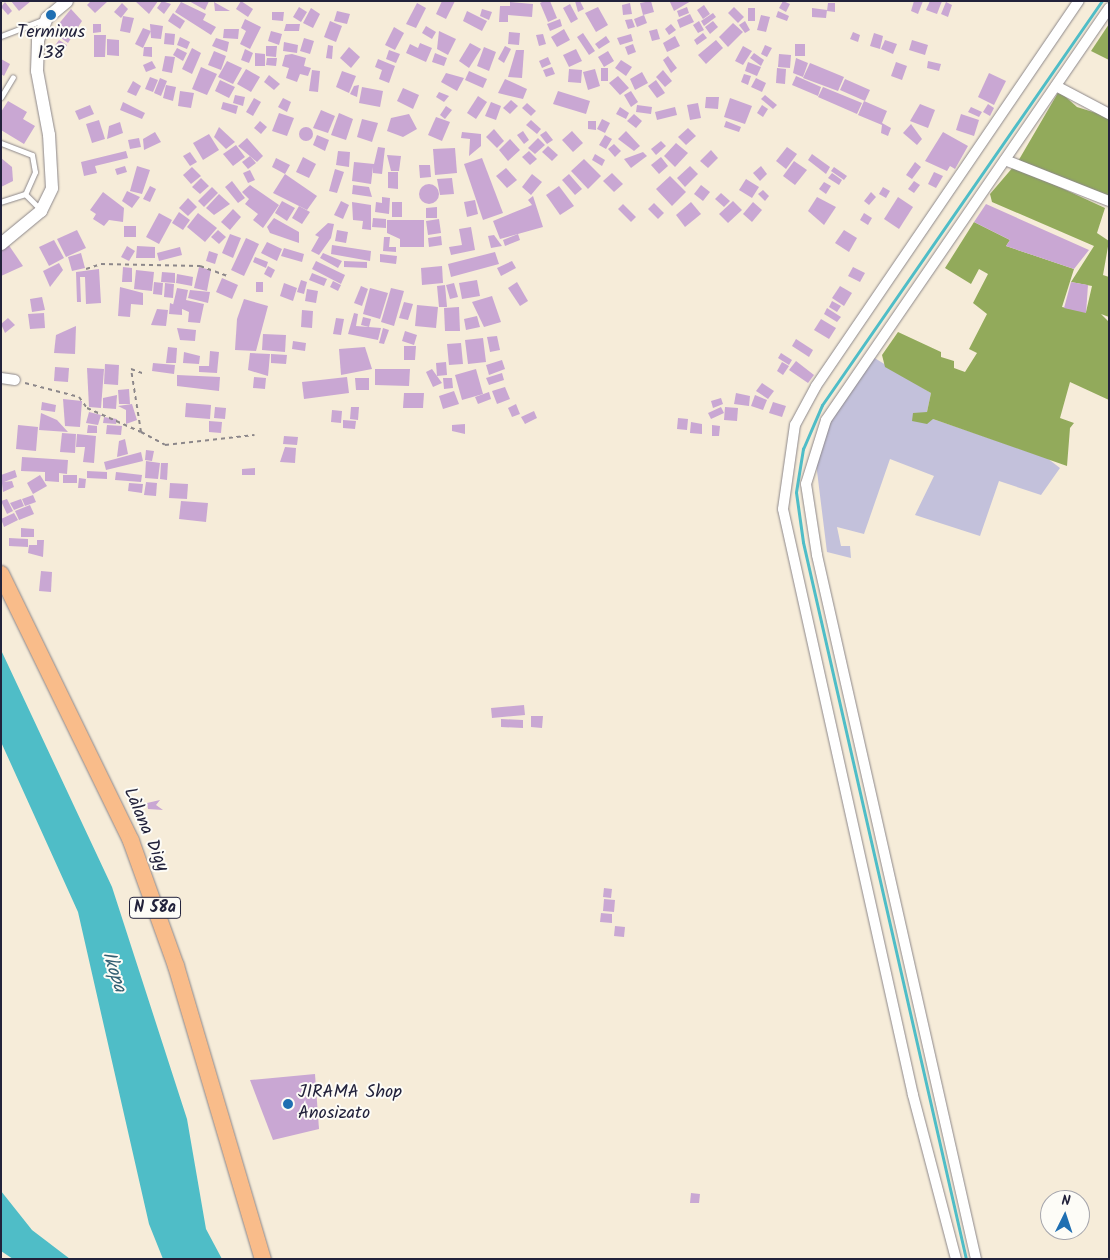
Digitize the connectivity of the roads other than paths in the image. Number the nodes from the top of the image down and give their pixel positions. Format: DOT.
graph roads {
  1 [pos="67,1"];
  2 [pos="1079,1"];
  3 [pos="1109,8"];
  4 [pos="47,18"];
  5 [pos="1,36"];
  6 [pos="13,77"];
  7 [pos="1056,86"];
  8 [pos="1,97"];
  9 [pos="1109,114"];
  10 [pos="1,143"];
  11 [pos="1005,160"];
  12 [pos="25,194"];
  13 [pos="1109,201"];
  14 [pos="1,202"];
  15 [pos="41,211"];
  16 [pos="1,244"];
  17 [pos="1,378"];
  18 [pos="15,380"];
  19 [pos="1,574"];
  20 [pos="263,1259"];
  21 [pos="956,1259"];
  22 [pos="976,1259"];
  1 -- 4 [label="street"];
  2 -- 21 [label="street"];
  3 -- 7 [label="street"];
  4 -- 5 [label="lane"];
  4 -- 15 [label="street"];
  6 -- 8 [label="lane"];
  7 -- 9 [label="street"];
  7 -- 11 [label="street"];
  10 -- 12 [label="lane"];
  11 -- 13 [label="street"];
  11 -- 22 [label="street"];
  12 -- 14 [label="lane"];
  12 -- 15 [label="lane"];
  15 -- 16 [label="street"];
  17 -- 18 [label="street"];
  19 -- 20 [label="main road, Làlana Digy / N 58a"];
}
